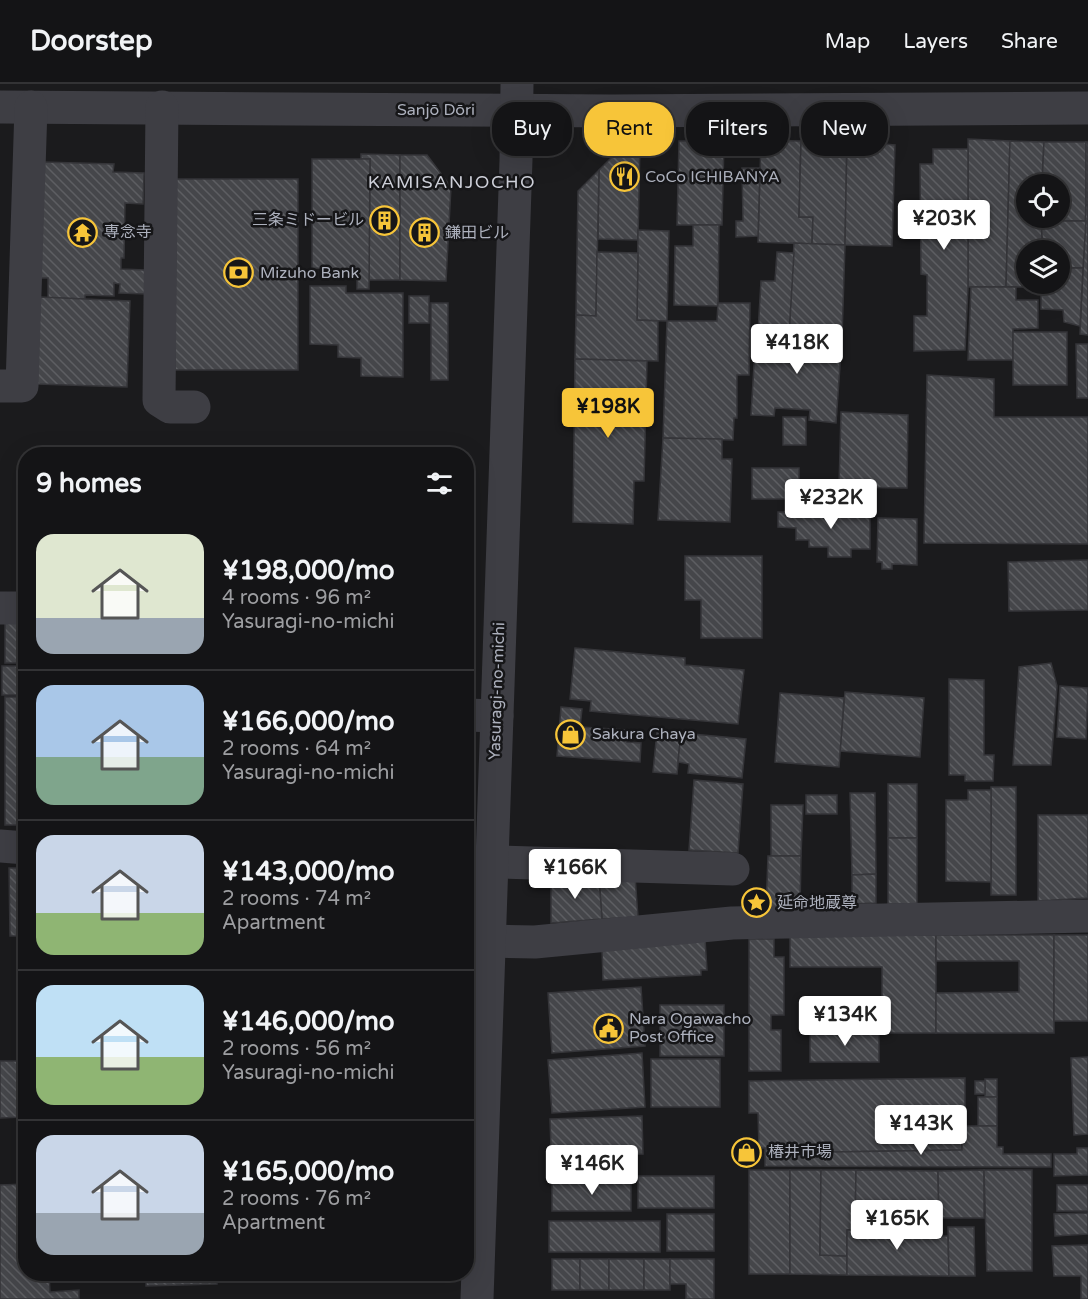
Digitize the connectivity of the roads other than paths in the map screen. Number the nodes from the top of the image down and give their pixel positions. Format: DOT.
graph roads {
  1 [pos="516,97"];
  2 [pos="15,107"];
  3 [pos="162,107"];
  4 [pos="1088,108"];
  5 [pos="0,386"];
  6 [pos="194,407"];
  7 [pos="0,608"];
  8 [pos="18,608"];
  9 [pos="482,716"];
  10 [pos="0,846"];
  11 [pos="18,847"];
  12 [pos="479,861"];
  13 [pos="733,868"];
  14 [pos="1088,916"];
  15 [pos="489,941"];
  16 [pos="477,1299"];
  1 -- 3 [label="street, Sanjō Dōri"];
  1 -- 4 [label="street, Sanjō Dōri"];
  1 -- 9 [label="street, Yasuragi-no-michi"];
  2 -- 3 [label="street, Sanjō Dōri"];
  2 -- 5 [label="street"];
  3 -- 6 [label="street"];
  7 -- 8 [label="street"];
  9 -- 12 [label="street, Yasuragi-no-michi"];
  10 -- 11 [label="street"];
  12 -- 13 [label="street"];
  12 -- 15 [label="street, Yasuragi-no-michi"];
  14 -- 15 [label="street"];
  15 -- 16 [label="street, Yasuragi-no-michi"];
}
